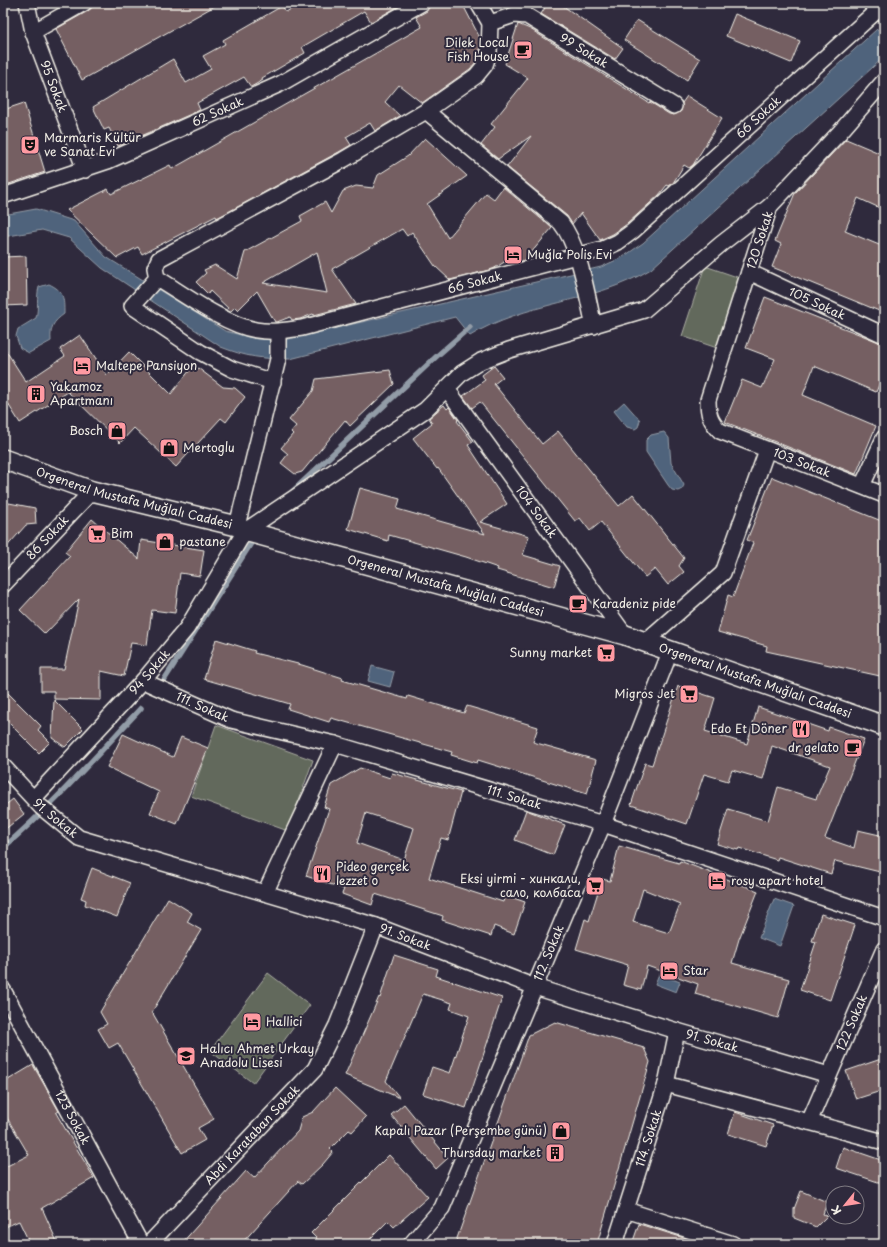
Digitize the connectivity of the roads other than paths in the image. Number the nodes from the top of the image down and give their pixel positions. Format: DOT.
graph roads {
  1 [pos="26,3"];
  2 [pos="84,3"];
  3 [pos="422,3"];
  4 [pos="478,3"];
  5 [pos="880,5"];
  6 [pos="490,23"];
  7 [pos="33,32"];
  8 [pos="884,81"];
  9 [pos="674,106"];
  10 [pos="426,111"];
  11 [pos="85,170"];
  12 [pos="3,196"];
  13 [pos="770,206"];
  14 [pos="578,261"];
  15 [pos="749,272"];
  16 [pos="154,281"];
  17 [pos="594,326"];
  18 [pos="278,335"];
  19 [pos="884,335"];
  20 [pos="272,382"];
  21 [pos="448,389"];
  22 [pos="720,431"];
  23 [pos="884,438"];
  24 [pos="768,450"];
  25 [pos="3,459"];
  26 [pos="862,486"];
  27 [pos="92,491"];
  28 [pos="884,495"];
  29 [pos="241,529"];
  30 [pos="3,585"];
  31 [pos="625,634"];
  32 [pos="646,641"];
  33 [pos="670,652"];
  34 [pos="145,682"];
  35 [pos="884,726"];
  36 [pos="335,744"];
  37 [pos="3,766"];
  38 [pos="38,803"];
  39 [pos="603,824"];
  40 [pos="264,893"];
  41 [pos="884,918"];
  42 [pos="376,926"];
  43 [pos="884,948"];
  44 [pos="535,987"];
  45 [pos="3,990"];
  46 [pos="677,1031"];
  47 [pos="829,1075"];
  48 [pos="666,1084"];
  49 [pos="809,1122"];
  50 [pos="884,1142"];
  51 [pos="626,1210"];
  52 [pos="141,1244"];
  53 [pos="149,1244"];
  54 [pos="411,1244"];
  55 [pos="615,1244"];
  56 [pos="733,1244"];
  1 -- 7 [label="street, 95 Sokak"];
  2 -- 7 [label="street"];
  3 -- 11 [label="street, 62 Sokak"];
  4 -- 6 [label="street"];
  5 -- 14 [label="street, 66 Sokak"];
  6 -- 9 [label="street, 99 Sokak"];
  6 -- 10 [label="street"];
  7 -- 11 [label="street, 95 Sokak"];
  8 -- 13 [label="street, 120 Sokak"];
  10 -- 14 [label="street"];
  10 -- 16 [label="street"];
  11 -- 12 [label="street, 62 Sokak"];
  13 -- 15 [label="street, 120 Sokak"];
  13 -- 17 [label="street"];
  14 -- 17 [label="street"];
  14 -- 18 [label="street, 66 Sokak"];
  15 -- 19 [label="street, 105 Sokak"];
  15 -- 22 [label="street, 120 Sokak"];
  16 -- 18 [label="street, 66 Sokak"];
  16 -- 20 [label="street"];
  17 -- 21 [label="street"];
  18 -- 20 [label="street"];
  20 -- 29 [label="street"];
  21 -- 29 [label="street"];
  21 -- 31 [label="street, 104 Sokak"];
  22 -- 24 [label="street, 103 Sokak"];
  23 -- 26 [label="street"];
  24 -- 26 [label="street, 103 Sokak"];
  24 -- 32 [label="street"];
  25 -- 27 [label="street, Orgeneral Mustafa Muğlalı Caddesi"];
  26 -- 28 [label="street, 103 Sokak"];
  27 -- 29 [label="street, Orgeneral Mustafa Muğlalı Caddesi"];
  27 -- 30 [label="street, 86 Sokak"];
  29 -- 31 [label="street, Orgeneral Mustafa Muğlalı Caddesi"];
  29 -- 34 [label="street, 94 Sokak"];
  31 -- 32 [label="street, Orgeneral Mustafa Muğlalı Caddesi"];
  32 -- 33 [label="street, Orgeneral Mustafa Muğlalı Caddesi"];
  33 -- 35 [label="street, Orgeneral Mustafa Muğlalı Caddesi"];
  33 -- 39 [label="street, 112. Sokak"];
  34 -- 36 [label="street, 111. Sokak"];
  34 -- 38 [label="street, 94 Sokak"];
  36 -- 39 [label="street, 111. Sokak"];
  36 -- 40 [label="street"];
  37 -- 38 [label="street, 91. Sokak"];
  38 -- 40 [label="street, 91. Sokak"];
  39 -- 41 [label="street, 111. Sokak"];
  39 -- 44 [label="street, 112. Sokak"];
  40 -- 42 [label="street, 91. Sokak"];
  42 -- 44 [label="street, 91. Sokak"];
  42 -- 53 [label="street, Abdi Karataban Sokak"];
  43 -- 47 [label="street, 122 Sokak"];
  44 -- 46 [label="street, 91. Sokak"];
  44 -- 54 [label="street, 112. Sokak"];
  45 -- 52 [label="street, 123 Sokak"];
  46 -- 47 [label="street, 91. Sokak"];
  46 -- 48 [label="street, 114. Sokak"];
  47 -- 49 [label="street, 122 Sokak"];
  48 -- 49 [label="street"];
  48 -- 51 [label="street, 114. Sokak"];
  49 -- 50 [label="street"];
  51 -- 55 [label="street, 114. Sokak"];
  51 -- 56 [label="street"];
}
